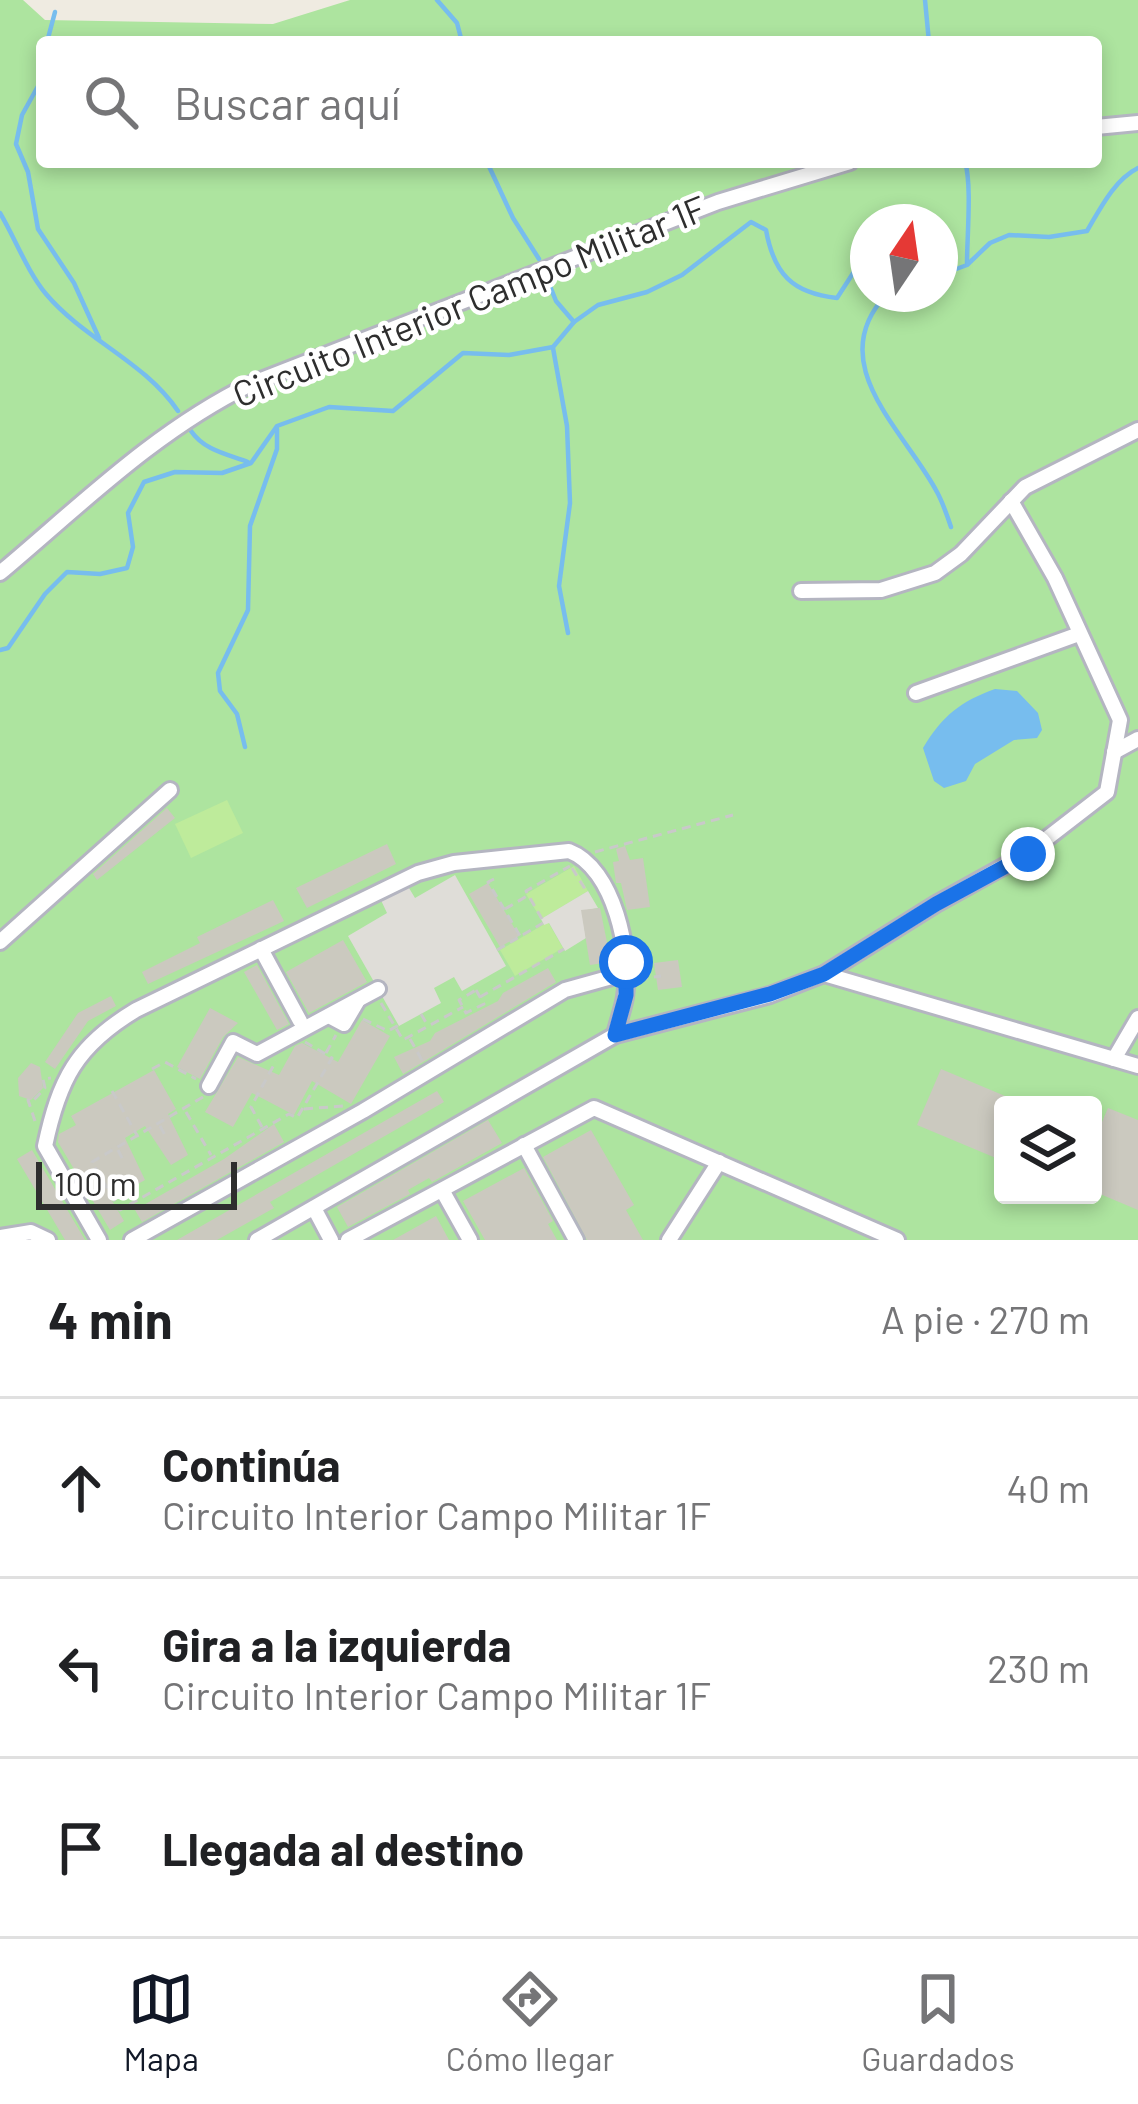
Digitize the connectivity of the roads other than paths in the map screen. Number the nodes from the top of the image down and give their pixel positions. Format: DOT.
graph roads {
  1 [pos="1138,123"];
  2 [pos="1102,126"];
  3 [pos="830,168"];
  4 [pos="1138,430"];
  5 [pos="1011,501"];
  6 [pos="0,573"];
  7 [pos="800,591"];
  8 [pos="1079,634"];
  9 [pos="916,693"];
  10 [pos="1138,739"];
  11 [pos="1114,752"];
  12 [pos="170,790"];
  13 [pos="0,942"];
  14 [pos="261,949"];
  15 [pos="824,974"];
  16 [pos="631,976"];
  17 [pos="376,990"];
  18 [pos="1138,1018"];
  19 [pos="294,1031"];
  20 [pos="615,1035"];
  21 [pos="1114,1059"];
  22 [pos="1138,1066"];
  23 [pos="209,1086"];
  24 [pos="524,1145"];
  25 [pos="719,1162"];
  26 [pos="442,1190"];
  27 [pos="314,1208"];
  28 [pos="96,1235"];
  29 [pos="0,1237"];
  30 [pos="47,1240"];
  31 [pos="132,1240"];
  32 [pos="257,1240"];
  33 [pos="331,1240"];
  34 [pos="349,1240"];
  35 [pos="470,1240"];
  36 [pos="577,1240"];
  37 [pos="670,1240"];
  38 [pos="896,1240"];
  1 -- 2 [label="street"];
  3 -- 6 [label="street, Circuito Interior Campo Militar 1F"];
  4 -- 5 [label="street"];
  5 -- 7 [label="street"];
  5 -- 8 [label="street"];
  8 -- 9 [label="street"];
  8 -- 11 [label="street"];
  10 -- 11 [label="street"];
  11 -- 15 [label="street"];
  12 -- 13 [label="street"];
  14 -- 16 [label="street"];
  14 -- 19 [label="street"];
  14 -- 28 [label="street"];
  15 -- 20 [label="street"];
  15 -- 21 [label="street"];
  16 -- 20 [label="street"];
  16 -- 31 [label="street"];
  17 -- 19 [label="street"];
  18 -- 21 [label="street"];
  19 -- 23 [label="street"];
  20 -- 27 [label="street"];
  21 -- 22 [label="street"];
  24 -- 25 [label="street"];
  24 -- 26 [label="street"];
  24 -- 36 [label="street"];
  25 -- 37 [label="street"];
  25 -- 38 [label="street"];
  26 -- 34 [label="street"];
  26 -- 35 [label="street"];
  27 -- 32 [label="street"];
  27 -- 33 [label="street"];
  29 -- 30 [label="street"];
}
